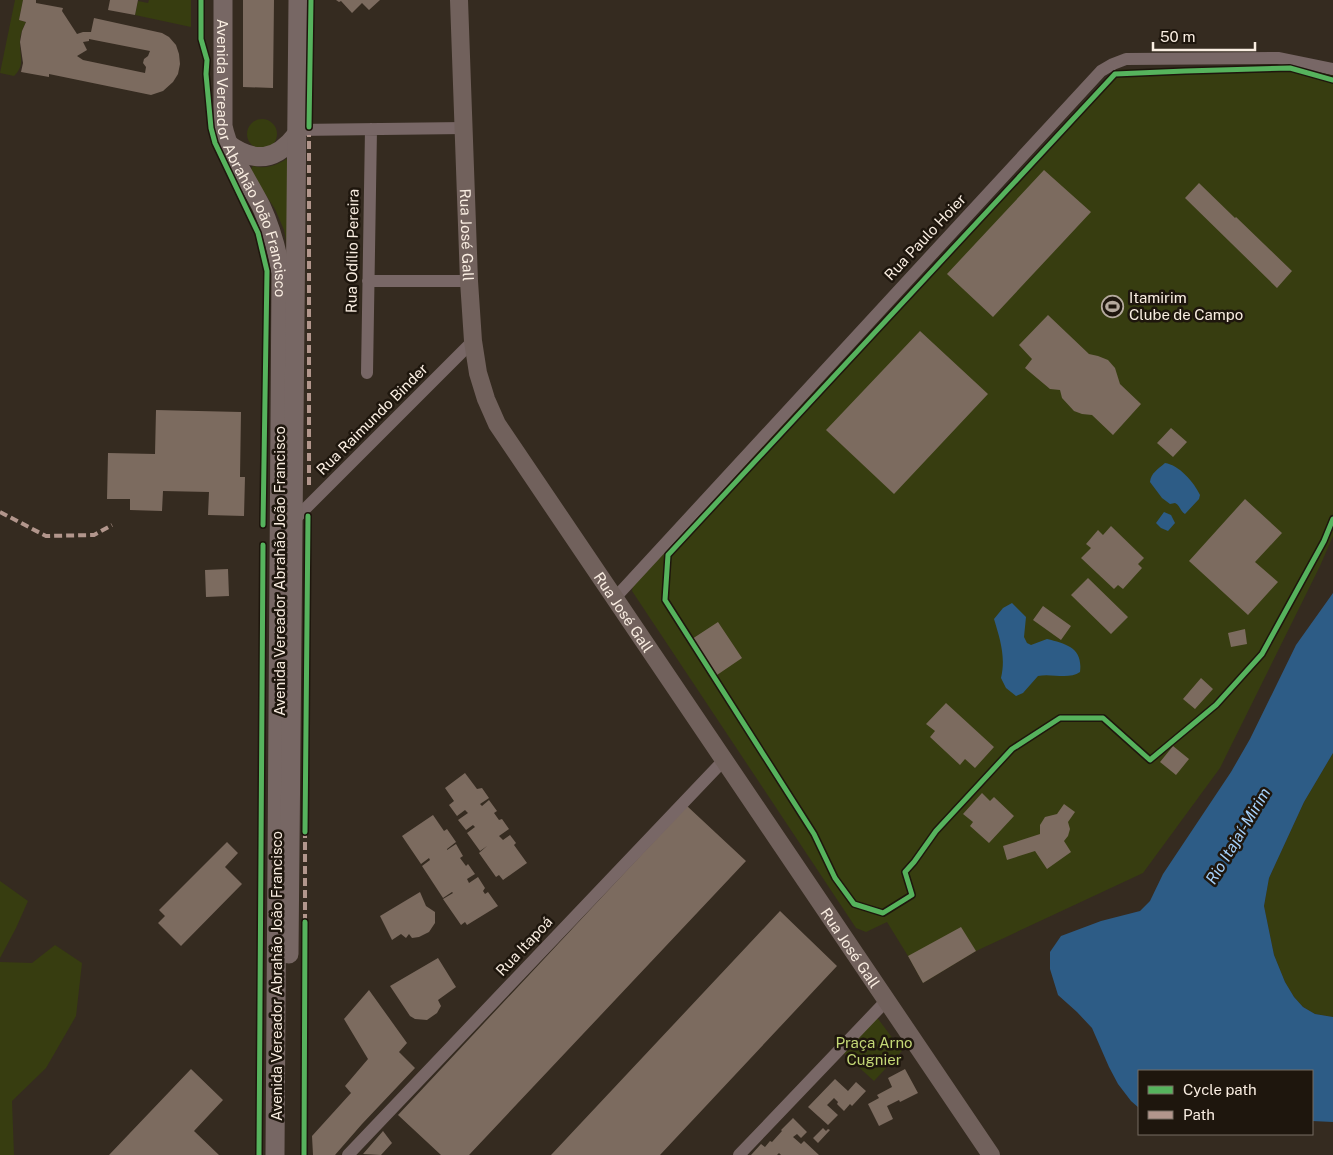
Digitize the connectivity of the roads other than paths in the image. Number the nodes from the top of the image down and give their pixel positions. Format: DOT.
graph roads {
  1 [pos="223,0"];
  2 [pos="298,0"];
  3 [pos="459,0"];
  4 [pos="1333,69"];
  5 [pos="464,128"];
  6 [pos="371,129"];
  7 [pos="296,133"];
  8 [pos="228,144"];
  9 [pos="368,281"];
  10 [pos="469,281"];
  11 [pos="473,341"];
  12 [pos="366,373"];
  13 [pos="294,520"];
  14 [pos="614,599"];
  15 [pos="724,760"];
  16 [pos="887,1000"];
  17 [pos="275,1155"];
  18 [pos="287,1155"];
  19 [pos="348,1155"];
  20 [pos="739,1155"];
  21 [pos="991,1155"];
  1 -- 8 [label="main road, Avenida Vereador Abrahão João Francisco"];
  2 -- 7 [label="main road, Avenida Vereador Abrahão João Francisco"];
  3 -- 5 [label="main road, Rua José Gall"];
  4 -- 14 [label="street, Rua Paulo Hoier"];
  5 -- 6 [label="street"];
  5 -- 10 [label="main road, Rua José Gall"];
  6 -- 7 [label="street"];
  6 -- 9 [label="street, Rua Odílio Pereira"];
  7 -- 8 [label="main road"];
  7 -- 13 [label="main road, Avenida Vereador Abrahão João Francisco"];
  8 -- 17 [label="main road, Avenida Vereador Abrahão João Francisco"];
  9 -- 10 [label="street"];
  9 -- 12 [label="street, Rua Odílio Pereira"];
  10 -- 11 [label="main road, Rua José Gall"];
  11 -- 13 [label="street, Rua Raimundo Binder"];
  11 -- 14 [label="main road, Rua José Gall"];
  13 -- 18 [label="main road, Avenida Vereador Abrahão João Francisco"];
  14 -- 15 [label="main road, Rua José Gall"];
  15 -- 16 [label="main road, Rua José Gall"];
  15 -- 19 [label="street, Rua Itapoá"];
  16 -- 20 [label="street"];
  16 -- 21 [label="main road, Rua José Gall"];
}
